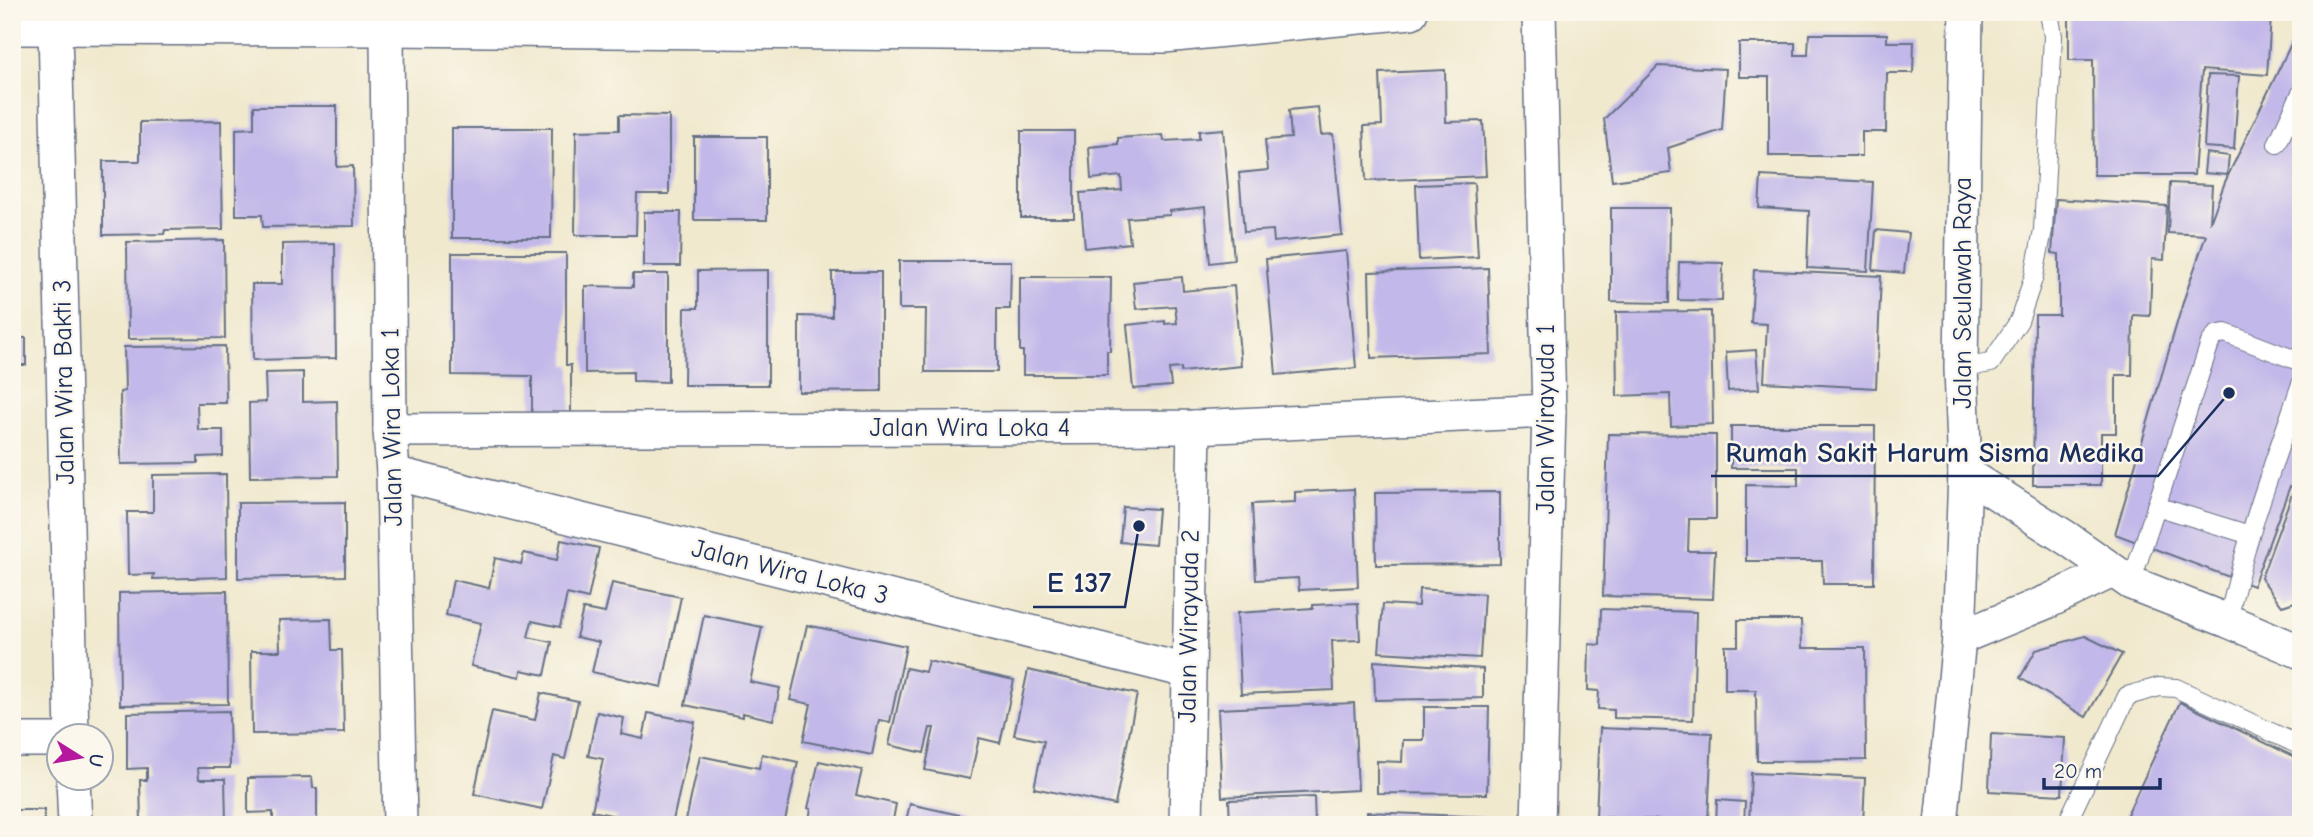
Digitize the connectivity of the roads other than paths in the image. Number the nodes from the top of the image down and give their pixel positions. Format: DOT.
graph roads {
  1 [pos="1411,12"];
  2 [pos="1539,12"];
  3 [pos="1966,12"];
  4 [pos="2049,12"];
  5 [pos="12,28"];
  6 [pos="55,28"];
  7 [pos="387,29"];
  8 [pos="2301,93"];
  9 [pos="2277,144"];
  10 [pos="2301,362"];
  11 [pos="1961,368"];
  12 [pos="2301,384"];
  13 [pos="1549,411"];
  14 [pos="1194,427"];
  15 [pos="390,430"];
  16 [pos="393,473"];
  17 [pos="1965,473"];
  18 [pos="2156,506"];
  19 [pos="2250,534"];
  20 [pos="2121,577"];
  21 [pos="2228,621"];
  22 [pos="1959,638"];
  23 [pos="2301,652"];
  24 [pos="1187,671"];
  25 [pos="72,722"];
  26 [pos="12,740"];
  27 [pos="46,740"];
  28 [pos="2301,746"];
  29 [pos="74,792"];
  30 [pos="75,825"];
  31 [pos="400,825"];
  32 [pos="1186,825"];
  33 [pos="1538,825"];
  34 [pos="1941,825"];
  35 [pos="2066,825"];
  1 -- 7 [label="street"];
  2 -- 13 [label="street, Jalan Wirayuda 1"];
  3 -- 11 [label="street, Jalan Seulawah Raya"];
  4 -- 11 [label="lane"];
  5 -- 6 [label="street"];
  6 -- 7 [label="street"];
  6 -- 25 [label="street, Jalan Wira Bakti 3"];
  7 -- 15 [label="street, Jalan Wira Loka 1"];
  8 -- 9 [label="lane"];
  10 -- 18 [label="lane"];
  11 -- 17 [label="street, Jalan Seulawah Raya"];
  12 -- 19 [label="lane"];
  13 -- 14 [label="street, Jalan Wira Loka 4"];
  13 -- 33 [label="street, Jalan Wirayuda 1"];
  14 -- 15 [label="street, Jalan Wira Loka 4"];
  14 -- 24 [label="street, Jalan Wirayuda 2"];
  15 -- 16 [label="street, Jalan Wira Loka 1"];
  16 -- 24 [label="street, Jalan Wira Loka 3"];
  16 -- 31 [label="street, Jalan Wira Loka 1"];
  17 -- 20 [label="street"];
  17 -- 22 [label="street, Jalan Seulawah Raya"];
  18 -- 19 [label="lane"];
  18 -- 20 [label="lane"];
  19 -- 21 [label="lane"];
  20 -- 21 [label="street"];
  20 -- 22 [label="street"];
  21 -- 23 [label="street"];
  22 -- 34 [label="street, Jalan Seulawah Raya"];
  24 -- 32 [label="street, Jalan Wirayuda 2"];
  26 -- 27 [label="street"];
  28 -- 35 [label="lane"];
  29 -- 30 [label="street"];
}
